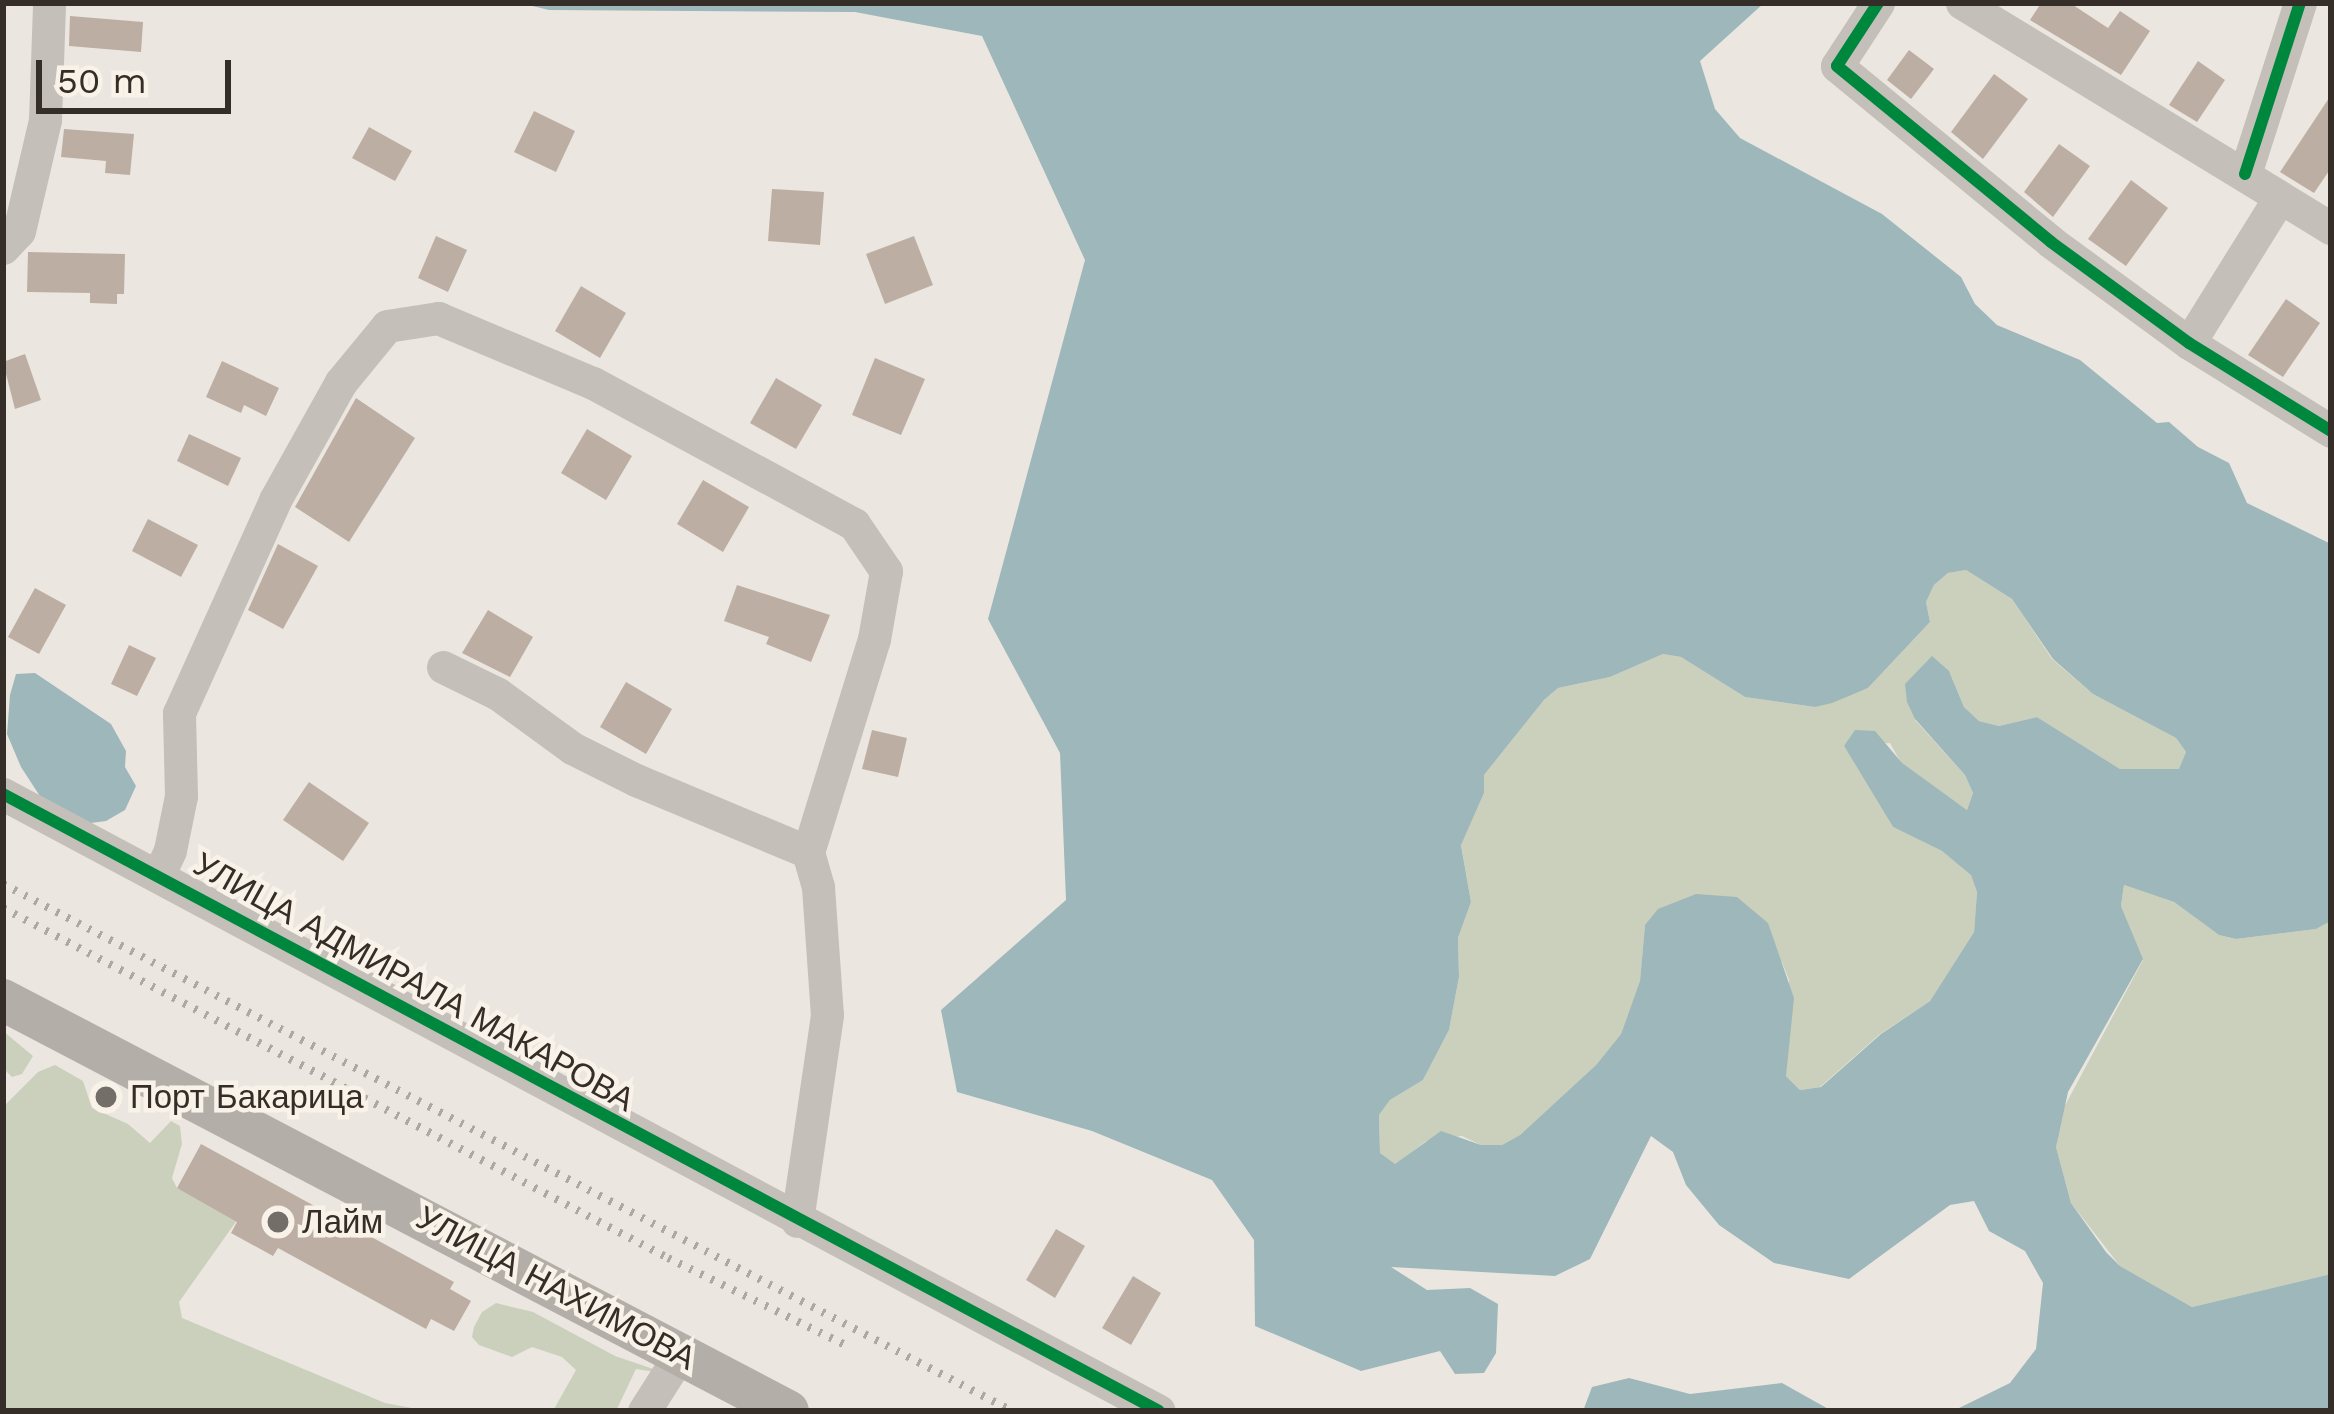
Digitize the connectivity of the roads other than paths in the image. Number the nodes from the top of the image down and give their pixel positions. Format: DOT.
graph roads {
  1 [pos="49,3"];
  2 [pos="1878,3"];
  3 [pos="1962,3"];
  4 [pos="2300,3"];
  5 [pos="2245,174"];
  6 [pos="2280,197"];
  7 [pos="2331,228"];
  8 [pos="3,248"];
  9 [pos="2188,343"];
  10 [pos="2331,431"];
  11 [pos="443,667"];
  12 [pos="3,794"];
  13 [pos="808,852"];
  14 [pos="159,874"];
  15 [pos="3,1000"];
  16 [pos="797,1221"];
  17 [pos="681,1353"];
  18 [pos="644,1411"];
  19 [pos="788,1411"];
  20 [pos="1159,1411"];
  1 -- 8 [label="street"];
  2 -- 9 [label="street"];
  3 -- 5 [label="street"];
  4 -- 5 [label="street"];
  5 -- 6 [label="street"];
  6 -- 7 [label="street"];
  6 -- 9 [label="street"];
  9 -- 10 [label="street"];
  11 -- 13 [label="street"];
  12 -- 14 [label="street, УЛИЦА АДМИРАЛА МАКАРОВА"];
  13 -- 14 [label="street"];
  13 -- 16 [label="street"];
  14 -- 16 [label="street, УЛИЦА АДМИРАЛА МАКАРОВА"];
  15 -- 17 [label="main road, УЛИЦА НАХИМОВА"];
  16 -- 20 [label="street, УЛИЦА АДМИРАЛА МАКАРОВА"];
  17 -- 18 [label="street"];
  17 -- 19 [label="main road, УЛИЦА НАХИМОВА"];
}
